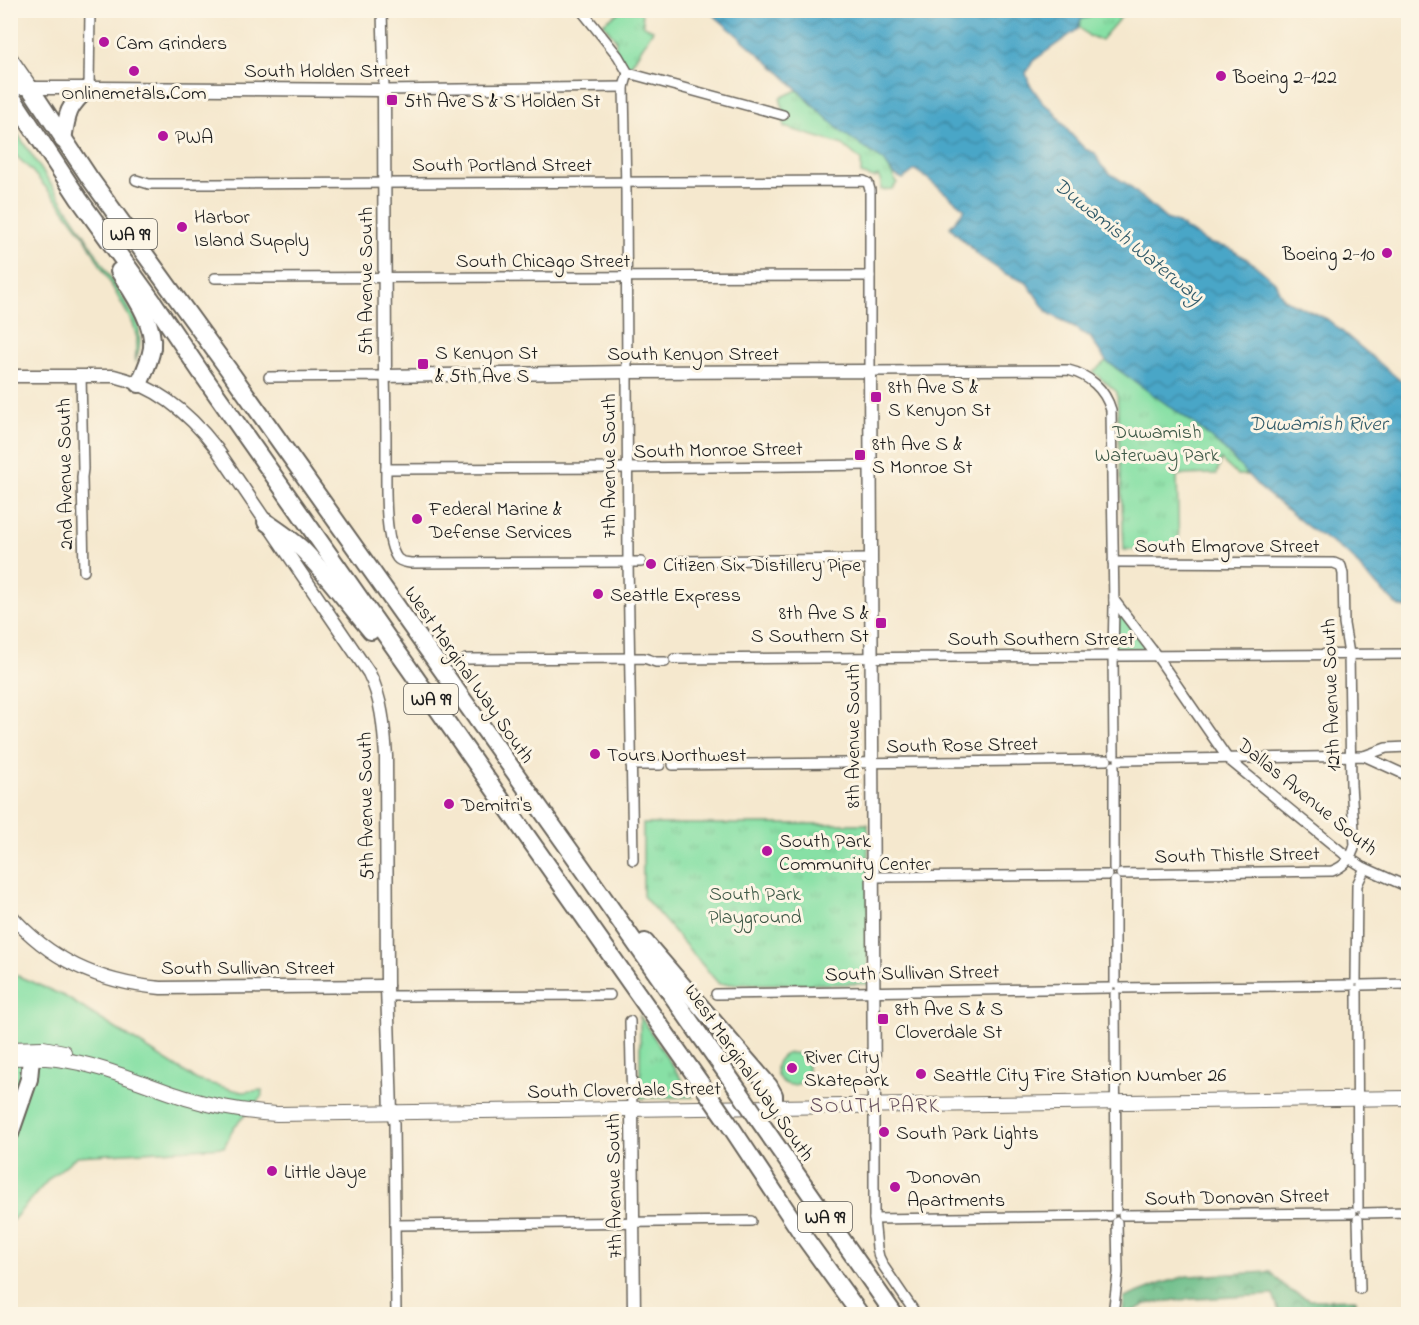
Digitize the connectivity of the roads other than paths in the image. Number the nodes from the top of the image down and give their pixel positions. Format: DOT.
graph roads {
  1 [pos="90,10"];
  2 [pos="382,10"];
  3 [pos="581,10"];
  4 [pos="10,59"];
  5 [pos="628,73"];
  6 [pos="624,87"];
  7 [pos="10,88"];
  8 [pos="30,88"];
  9 [pos="89,88"];
  10 [pos="384,90"];
  11 [pos="10,94"];
  12 [pos="783,115"];
  13 [pos="63,140"];
  14 [pos="136,180"];
  15 [pos="626,181"];
  16 [pos="385,183"];
  17 [pos="868,183"];
  18 [pos="79,199"];
  19 [pos="870,276"];
  20 [pos="626,277"];
  21 [pos="215,278"];
  22 [pos="385,278"];
  23 [pos="870,371"];
  24 [pos="627,372"];
  25 [pos="81,375"];
  26 [pos="10,376"];
  27 [pos="269,376"];
  28 [pos="385,376"];
  29 [pos="139,384"];
  30 [pos="871,465"];
  31 [pos="627,468"];
  32 [pos="386,469"];
  33 [pos="266,522"];
  34 [pos="871,559"];
  35 [pos="681,561"];
  36 [pos="628,562"];
  37 [pos="641,562"];
  38 [pos="1113,562"];
  39 [pos="1341,566"];
  40 [pos="84,571"];
  41 [pos="1114,600"];
  42 [pos="1349,654"];
  43 [pos="1408,654"];
  44 [pos="1113,655"];
  45 [pos="1156,655"];
  46 [pos="872,657"];
  47 [pos="630,658"];
  48 [pos="466,659"];
  49 [pos="1408,747"];
  50 [pos="471,756"];
  51 [pos="1352,756"];
  52 [pos="1364,756"];
  53 [pos="1228,759"];
  54 [pos="1113,760"];
  55 [pos="872,764"];
  56 [pos="631,765"];
  57 [pos="660,765"];
  58 [pos="673,765"];
  59 [pos="1408,776"];
  60 [pos="1349,858"];
  61 [pos="633,860"];
  62 [pos="1365,868"];
  63 [pos="584,870"];
  64 [pos="1114,874"];
  65 [pos="872,877"];
  66 [pos="1408,887"];
  67 [pos="10,914"];
  68 [pos="1408,984"];
  69 [pos="1356,985"];
  70 [pos="1115,988"];
  71 [pos="388,991"];
  72 [pos="873,992"];
  73 [pos="716,994"];
  74 [pos="610,995"];
  75 [pos="630,1022"];
  76 [pos="10,1049"];
  77 [pos="10,1058"];
  78 [pos="31,1058"];
  79 [pos="166,1091"];
  80 [pos="1408,1098"];
  81 [pos="1357,1099"];
  82 [pos="1116,1102"];
  83 [pos="874,1105"];
  84 [pos="774,1107"];
  85 [pos="632,1109"];
  86 [pos="391,1112"];
  87 [pos="10,1134"];
  88 [pos="1408,1212"];
  89 [pos="1358,1213"];
  90 [pos="1116,1216"];
  91 [pos="874,1219"];
  92 [pos="751,1221"];
  93 [pos="633,1223"];
  94 [pos="396,1225"];
  95 [pos="1360,1289"];
  96 [pos="1114,1306"];
  97 [pos="396,1314"];
  98 [pos="634,1314"];
  99 [pos="860,1314"];
  100 [pos="894,1314"];
  101 [pos="916,1314"];
  1 -- 9 [label="street"];
  2 -- 10 [label="street, 5th Avenue South"];
  3 -- 5 [label="street"];
  4 -- 8 [label="highway, West Marginal Way South"];
  5 -- 6 [label="street, 7th Avenue South"];
  5 -- 12 [label="street"];
  6 -- 10 [label="street, South Holden Street"];
  6 -- 15 [label="street, 7th Avenue South"];
  7 -- 8 [label="street, South Holden Street"];
  8 -- 9 [label="street, South Holden Street"];
  8 -- 13 [label="highway, West Marginal Way South / WA 99"];
  9 -- 10 [label="street, South Holden Street"];
  9 -- 13 [label="highway"];
  10 -- 16 [label="street, 5th Avenue South"];
  11 -- 18 [label="highway, WA 99"];
  13 -- 63 [label="highway, West Marginal Way South / WA 99"];
  14 -- 16 [label="street, South Portland Street"];
  15 -- 16 [label="street, South Portland Street"];
  15 -- 17 [label="street, South Portland Street"];
  15 -- 20 [label="street, 7th Avenue South"];
  16 -- 22 [label="street, 5th Avenue South"];
  17 -- 19 [label="street, 8th Avenue South"];
  18 -- 29 [label="highway"];
  18 -- 50 [label="highway, WA 99"];
  19 -- 20 [label="street, South Chicago Street"];
  19 -- 23 [label="street, 8th Avenue South"];
  20 -- 22 [label="street, South Chicago Street"];
  20 -- 24 [label="street, 7th Avenue South"];
  21 -- 22 [label="street, South Chicago Street"];
  22 -- 28 [label="street, 5th Avenue South"];
  23 -- 24 [label="street, South Kenyon Street"];
  23 -- 30 [label="street, 8th Avenue South"];
  23 -- 38 [label="street, South Kenyon Street"];
  24 -- 28 [label="street, South Kenyon Street"];
  24 -- 31 [label="street, 7th Avenue South"];
  25 -- 26 [label="street"];
  25 -- 29 [label="street"];
  25 -- 40 [label="street, 2nd Avenue South"];
  27 -- 28 [label="street, South Kenyon Street"];
  28 -- 32 [label="street, 5th Avenue South"];
  29 -- 33 [label="street, 5th Avenue South"];
  30 -- 31 [label="street, South Monroe Street"];
  30 -- 34 [label="street, 8th Avenue South"];
  31 -- 32 [label="street, South Monroe Street"];
  31 -- 36 [label="street, 7th Avenue South"];
  32 -- 36 [label="street, 5th Avenue South"];
  33 -- 50 [label="highway"];
  33 -- 71 [label="street, 5th Avenue South"];
  34 -- 35 [label="street"];
  34 -- 46 [label="street, 8th Avenue South"];
  36 -- 37 [label="street"];
  36 -- 47 [label="street, 7th Avenue South"];
  38 -- 39 [label="street, South Elmgrove Street"];
  38 -- 41 [label="street"];
  39 -- 42 [label="street, 12th Avenue South"];
  41 -- 44 [label="street"];
  41 -- 45 [label="street, Dallas Avenue South"];
  42 -- 43 [label="street, South Southern Street"];
  42 -- 45 [label="street, South Southern Street"];
  42 -- 51 [label="street, 12th Avenue South"];
  44 -- 45 [label="street, South Southern Street"];
  44 -- 46 [label="street, South Southern Street"];
  44 -- 54 [label="street"];
  45 -- 53 [label="street, Dallas Avenue South"];
  46 -- 47 [label="street, South Southern Street"];
  46 -- 55 [label="street, 8th Avenue South"];
  47 -- 48 [label="street, South Southern Street"];
  47 -- 56 [label="street, 7th Avenue South"];
  49 -- 52 [label="street"];
  50 -- 99 [label="highway, WA 99, bridge"];
  51 -- 52 [label="street, South Rose Street"];
  51 -- 53 [label="street, South Rose Street"];
  51 -- 60 [label="street, 12th Avenue South"];
  52 -- 59 [label="street"];
  53 -- 54 [label="street, South Rose Street"];
  53 -- 60 [label="street, Dallas Avenue South"];
  54 -- 55 [label="street, South Rose Street"];
  54 -- 64 [label="street"];
  55 -- 58 [label="street, South Rose Street"];
  55 -- 65 [label="street, 8th Avenue South"];
  56 -- 57 [label="street"];
  56 -- 61 [label="street, 7th Avenue South"];
  60 -- 62 [label="street, Dallas Avenue South"];
  60 -- 64 [label="street, South Thistle Street"];
  62 -- 66 [label="street, Dallas Avenue South"];
  62 -- 69 [label="street"];
  63 -- 84 [label="highway"];
  63 -- 100 [label="highway, West Marginal Way South / WA 99, bridge"];
  64 -- 65 [label="street, South Thistle Street"];
  64 -- 70 [label="street"];
  65 -- 72 [label="street, 8th Avenue South"];
  67 -- 71 [label="street, South Sullivan Street"];
  68 -- 69 [label="street, South Sullivan Street"];
  69 -- 70 [label="street, South Sullivan Street"];
  69 -- 81 [label="street"];
  70 -- 72 [label="street, South Sullivan Street"];
  70 -- 82 [label="street"];
  71 -- 74 [label="street, South Sullivan Street"];
  71 -- 86 [label="street, 5th Avenue South"];
  72 -- 73 [label="street, South Sullivan Street"];
  72 -- 83 [label="street, 8th Avenue South"];
  75 -- 85 [label="street, 7th Avenue South"];
  76 -- 79 [label="main road, South Cloverdale Street"];
  77 -- 78 [label="main road, South Cloverdale Street"];
  78 -- 79 [label="main road, South Cloverdale Street"];
  78 -- 87 [label="highway"];
  79 -- 86 [label="main road, South Cloverdale Street"];
  80 -- 81 [label="main road, South Cloverdale Street"];
  81 -- 82 [label="main road, South Cloverdale Street"];
  81 -- 89 [label="street"];
  82 -- 83 [label="main road, South Cloverdale Street"];
  82 -- 90 [label="street"];
  83 -- 84 [label="main road, South Cloverdale Street"];
  83 -- 91 [label="street, 8th Avenue South"];
  84 -- 85 [label="main road, South Cloverdale Street"];
  85 -- 86 [label="main road, South Cloverdale Street"];
  85 -- 93 [label="street, 7th Avenue South"];
  86 -- 94 [label="street, 5th Avenue South"];
  88 -- 89 [label="street, South Donovan Street"];
  89 -- 90 [label="street, South Donovan Street"];
  89 -- 95 [label="street"];
  90 -- 91 [label="street, South Donovan Street"];
  90 -- 96 [label="street"];
  91 -- 101 [label="street, 8th Avenue South"];
  92 -- 93 [label="street"];
  93 -- 94 [label="street"];
  93 -- 98 [label="street, 7th Avenue South"];
  94 -- 97 [label="street, 5th Avenue South"];
}
